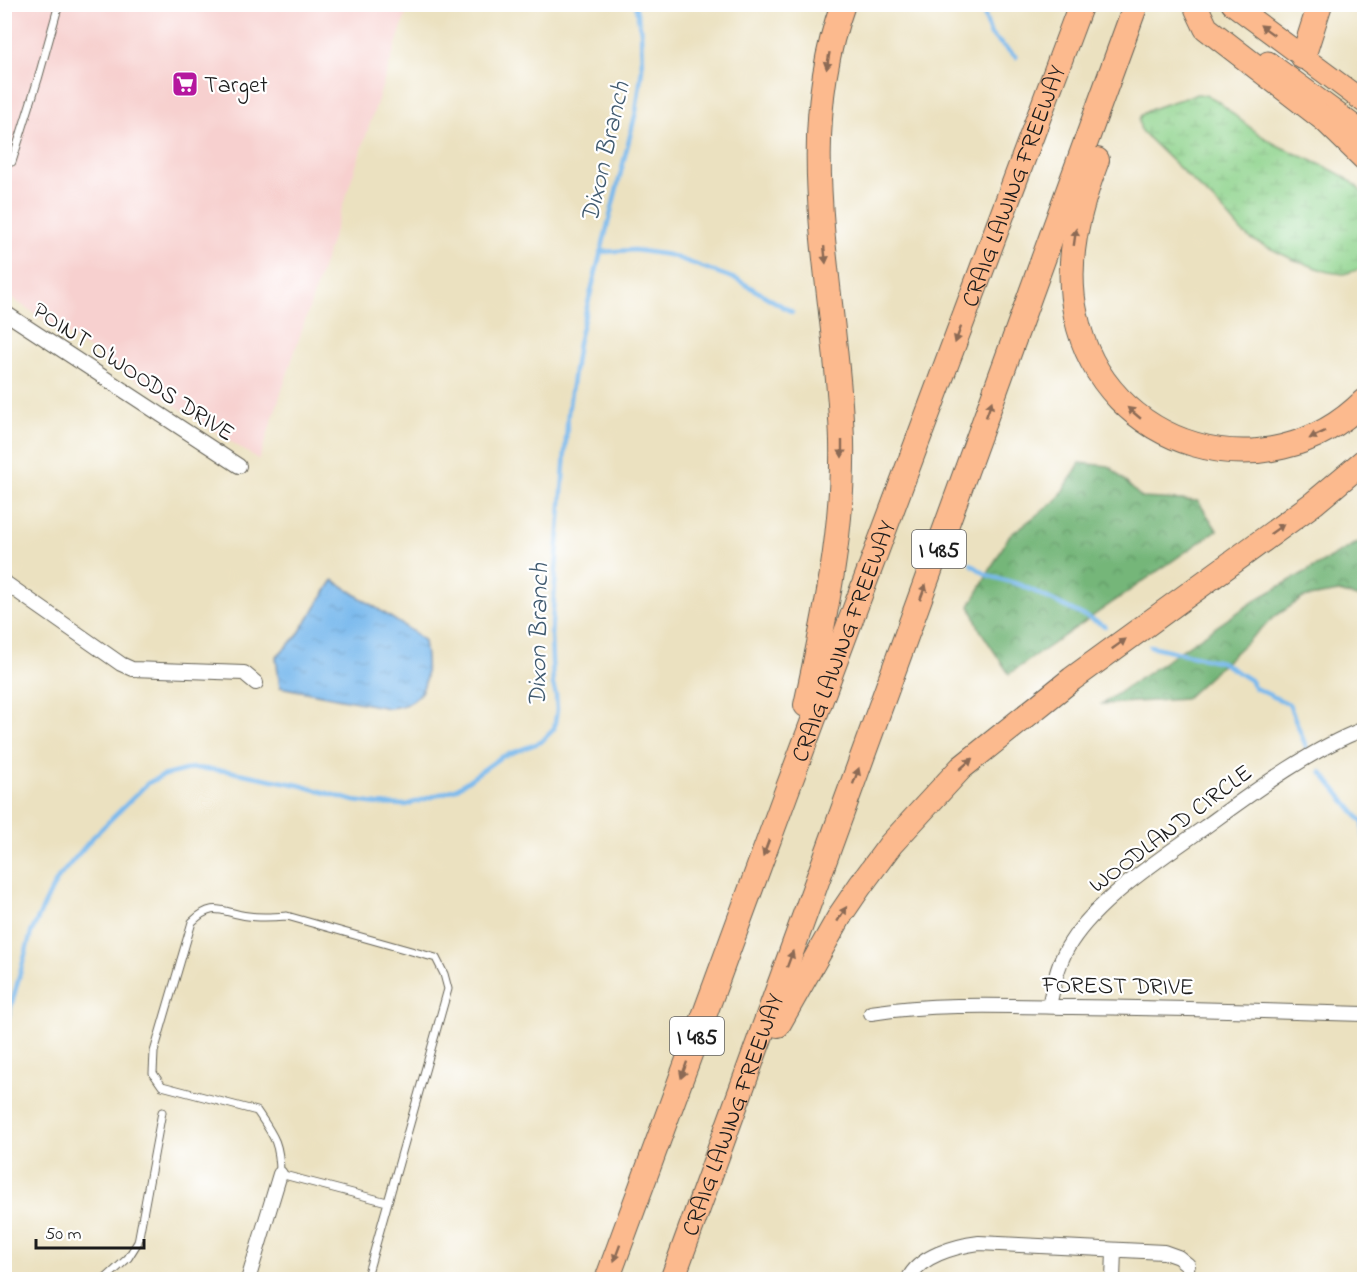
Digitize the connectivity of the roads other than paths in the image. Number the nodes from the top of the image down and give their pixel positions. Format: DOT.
graph roads {
  1 [pos="59,4"];
  2 [pos="843,4"];
  3 [pos="1081,4"];
  4 [pos="1136,4"];
  5 [pos="1232,4"];
  6 [pos="1320,4"];
  7 [pos="1194,7"];
  8 [pos="1303,57"];
  9 [pos="1365,102"];
  10 [pos="1097,115"];
  11 [pos="1365,132"];
  12 [pos="1365,158"];
  13 [pos="4,159"];
  14 [pos="4,312"];
  15 [pos="1365,401"];
  16 [pos="1365,461"];
  17 [pos="239,466"];
  18 [pos="4,582"];
  19 [pos="256,682"];
  20 [pos="1365,729"];
  21 [pos="786,793"];
  22 [pos="1049,1006"];
  23 [pos="871,1012"];
  24 [pos="1365,1014"];
  25 [pos="741,1093"];
  26 [pos="162,1112"];
  27 [pos="280,1174"];
  28 [pos="387,1202"];
  29 [pos="1114,1250"];
  30 [pos="1188,1265"];
  31 [pos="104,1280"];
  32 [pos="249,1280"];
  33 [pos="366,1280"];
  34 [pos="607,1280"];
  35 [pos="672,1280"];
  36 [pos="908,1280"];
  37 [pos="1113,1280"];
  1 -- 13 [label="lane"];
  2 -- 21 [label="highway, one-way"];
  3 -- 21 [label="highway, CRAIG LAWING FREEWAY / I 485, one-way"];
  4 -- 10 [label="highway, CRAIG LAWING FREEWAY / I 485"];
  8 -- 5 [label="main road, one-way"];
  6 -- 8 [label="highway"];
  7 -- 11 [label="main road"];
  7 -- 12 [label="highway"];
  8 -- 9 [label="main road"];
  15 -- 10 [label="highway, one-way"];
  25 -- 10 [label="highway, CRAIG LAWING FREEWAY / I 485, one-way"];
  14 -- 17 [label="street, POINT O'WOODS DRIVE"];
  25 -- 16 [label="highway, one-way"];
  18 -- 19 [label="street"];
  20 -- 22 [label="street, WOODLAND CIRCLE"];
  21 -- 34 [label="highway, CRAIG LAWING FREEWAY / I 485, one-way"];
  22 -- 23 [label="street, FOREST DRIVE"];
  22 -- 24 [label="street, FOREST DRIVE"];
  25 -- 35 [label="highway, CRAIG LAWING FREEWAY / I 485"];
  26 -- 31 [label="lane"];
  27 -- 28 [label="lane"];
  27 -- 28 [label="lane"];
  27 -- 32 [label="street"];
  28 -- 33 [label="lane"];
  29 -- 30 [label="street"];
  29 -- 36 [label="street"];
  29 -- 37 [label="street"];
}
